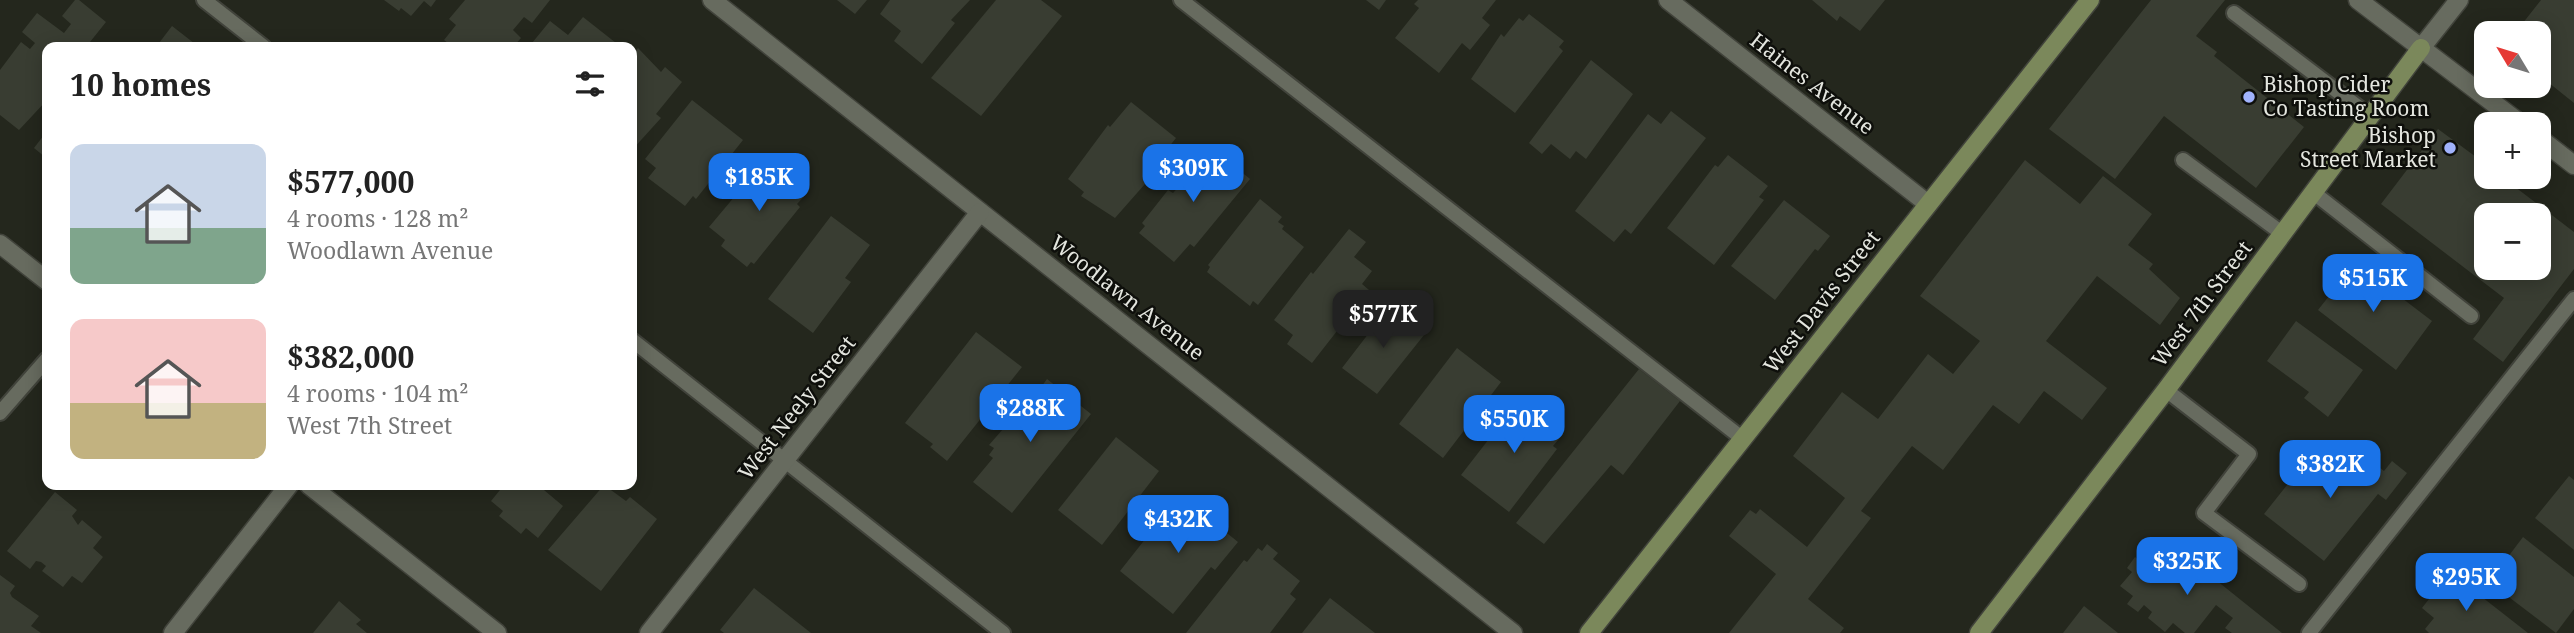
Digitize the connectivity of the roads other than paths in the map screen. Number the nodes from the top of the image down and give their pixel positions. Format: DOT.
graph roads {
  1 [pos="204,0"];
  2 [pos="712,0"];
  3 [pos="1181,0"];
  4 [pos="1668,0"];
  5 [pos="2090,0"];
  6 [pos="2358,0"];
  7 [pos="2459,0"];
  8 [pos="2234,13"];
  9 [pos="258,42"];
  10 [pos="2421,48"];
  11 [pos="2505,112"];
  12 [pos="2370,117"];
  13 [pos="2551,147"];
  14 [pos="2183,160"];
  15 [pos="2574,164"];
  16 [pos="2314,193"];
  17 [pos="1928,204"];
  18 [pos="980,212"];
  19 [pos="2283,234"];
  20 [pos="0,244"];
  21 [pos="42,277"];
  22 [pos="2574,299"];
  23 [pos="2471,316"];
  24 [pos="637,344"];
  25 [pos="42,365"];
  26 [pos="2166,390"];
  27 [pos="0,413"];
  28 [pos="1743,439"];
  29 [pos="784,461"];
  30 [pos="285,490"];
  31 [pos="315,490"];
  32 [pos="2299,584"];
  33 [pos="1594,631"];
  34 [pos="173,633"];
  35 [pos="497,633"];
  36 [pos="649,633"];
  37 [pos="1003,633"];
  38 [pos="1513,633"];
  39 [pos="1979,633"];
  40 [pos="2309,633"];
  1 -- 9 [label="lane"];
  2 -- 18 [label="street, Woodlawn Avenue"];
  3 -- 28 [label="lane"];
  4 -- 17 [label="street, Haines Avenue"];
  5 -- 17 [label="main road, West Davis Street"];
  6 -- 10 [label="street"];
  7 -- 10 [label="street, West 7th Street"];
  8 -- 12 [label="lane"];
  10 -- 11 [label="street"];
  10 -- 12 [label="main road, West 7th Street"];
  12 -- 16 [label="main road, West 7th Street"];
  13 -- 15 [label="street"];
  14 -- 19 [label="lane"];
  16 -- 19 [label="main road, West 7th Street"];
  16 -- 23 [label="lane"];
  17 -- 28 [label="main road, West Davis Street"];
  18 -- 29 [label="street, West Neely Street"];
  18 -- 38 [label="street, Woodlawn Avenue"];
  19 -- 26 [label="main road, West 7th Street"];
  20 -- 21 [label="street"];
  22 -- 40 [label="lane"];
  24 -- 29 [label="lane"];
  25 -- 27 [label="lane"];
  26 -- 32 [label="lane"];
  26 -- 39 [label="main road, West 7th Street"];
  28 -- 33 [label="main road, West Davis Street"];
  29 -- 36 [label="street, West Neely Street"];
  29 -- 37 [label="lane"];
  30 -- 34 [label="street"];
  31 -- 35 [label="street"];
}
